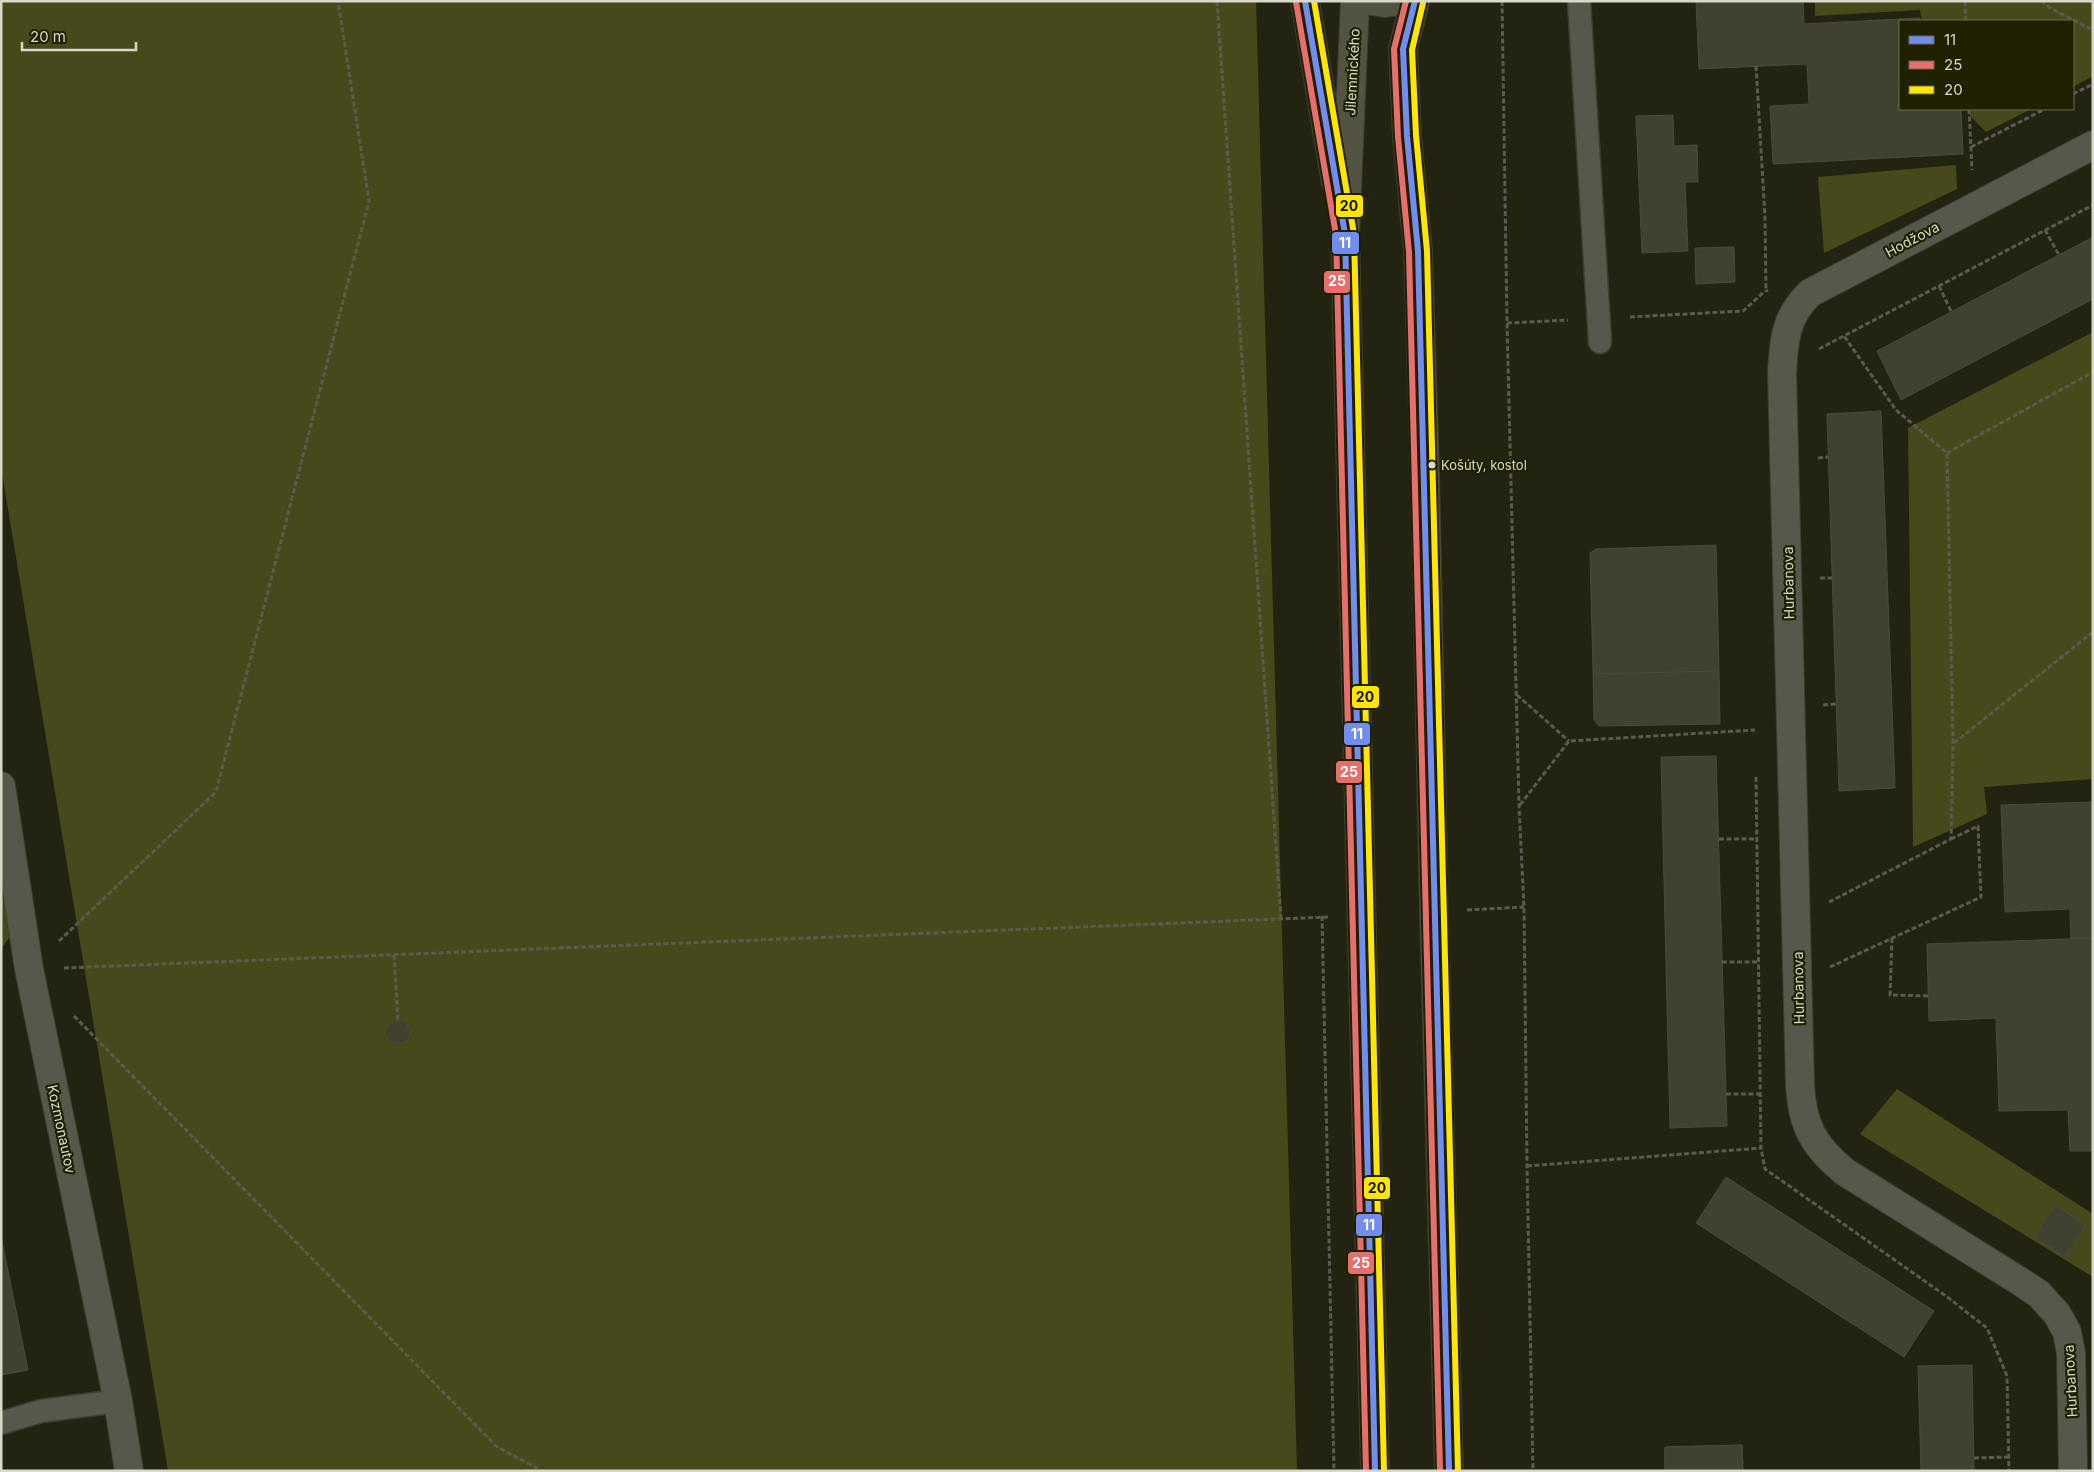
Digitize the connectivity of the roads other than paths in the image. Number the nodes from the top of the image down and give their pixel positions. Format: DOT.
graph roads {
  1 [pos="1305,1"];
  2 [pos="1355,1"];
  3 [pos="1373,1"];
  4 [pos="1398,1"];
  5 [pos="1416,1"];
  6 [pos="1579,1"];
  7 [pos="2093,145"];
  8 [pos="1345,234"];
  9 [pos="1600,342"];
  10 [pos="1782,373"];
  11 [pos="1,786"];
  12 [pos="118,1401"];
  13 [pos="1,1423"];
  14 [pos="128,1471"];
  15 [pos="1375,1471"];
  16 [pos="1449,1471"];
  17 [pos="2073,1471"];
  1 -- 8 [label="main road, Jilemnického"];
  2 -- 8 [label="main road, Jilemnického"];
  3 -- 4 [label="main road"];
  5 -- 16 [label="main road"];
  6 -- 9 [label="lane"];
  7 -- 10 [label="street, Hodžova"];
  8 -- 15 [label="main road, Jilemnického"];
  10 -- 17 [label="street, Hurbanova"];
  11 -- 12 [label="street, Kozmonautov"];
  12 -- 13 [label="lane"];
  12 -- 14 [label="street, Kozmonautov"];
}
